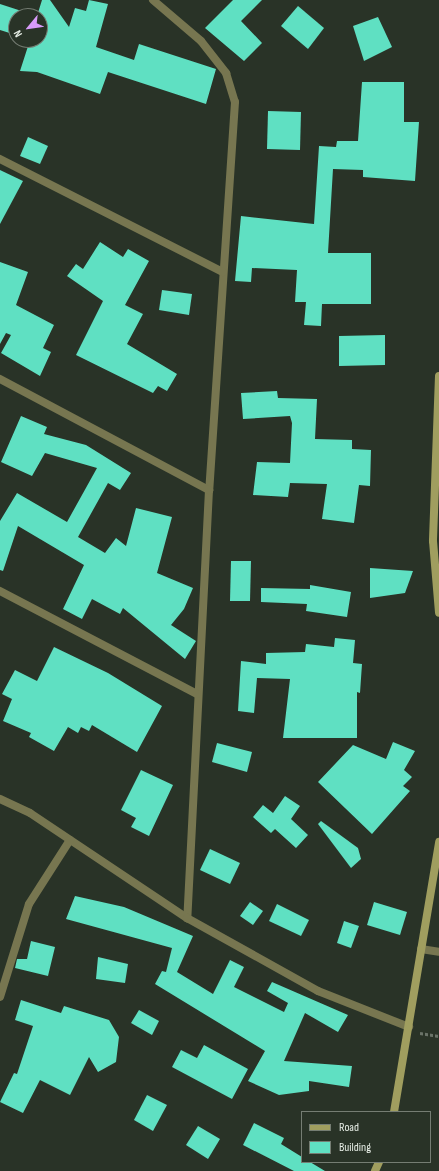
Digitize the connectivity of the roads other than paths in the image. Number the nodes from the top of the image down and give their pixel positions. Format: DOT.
graph roads {
  1 [pos="153,0"];
  2 [pos="0,159"];
  3 [pos="223,272"];
  4 [pos="439,376"];
  5 [pos="0,379"];
  6 [pos="209,490"];
  7 [pos="0,591"];
  8 [pos="439,613"];
  9 [pos="197,694"];
  10 [pos="0,799"];
  11 [pos="70,840"];
  12 [pos="439,842"];
  13 [pos="187,918"];
  14 [pos="421,949"];
  15 [pos="439,952"];
  16 [pos="0,997"];
  17 [pos="409,1027"];
  18 [pos="394,1111"];
  1 -- 3 [label="street"];
  2 -- 3 [label="street"];
  3 -- 6 [label="street"];
  4 -- 8 [label="street"];
  5 -- 6 [label="street"];
  6 -- 9 [label="street"];
  7 -- 9 [label="street"];
  9 -- 13 [label="street"];
  10 -- 11 [label="street"];
  11 -- 13 [label="street"];
  11 -- 16 [label="street"];
  12 -- 14 [label="street"];
  13 -- 17 [label="street"];
  14 -- 15 [label="street"];
  14 -- 17 [label="street"];
  17 -- 18 [label="street"];
}
